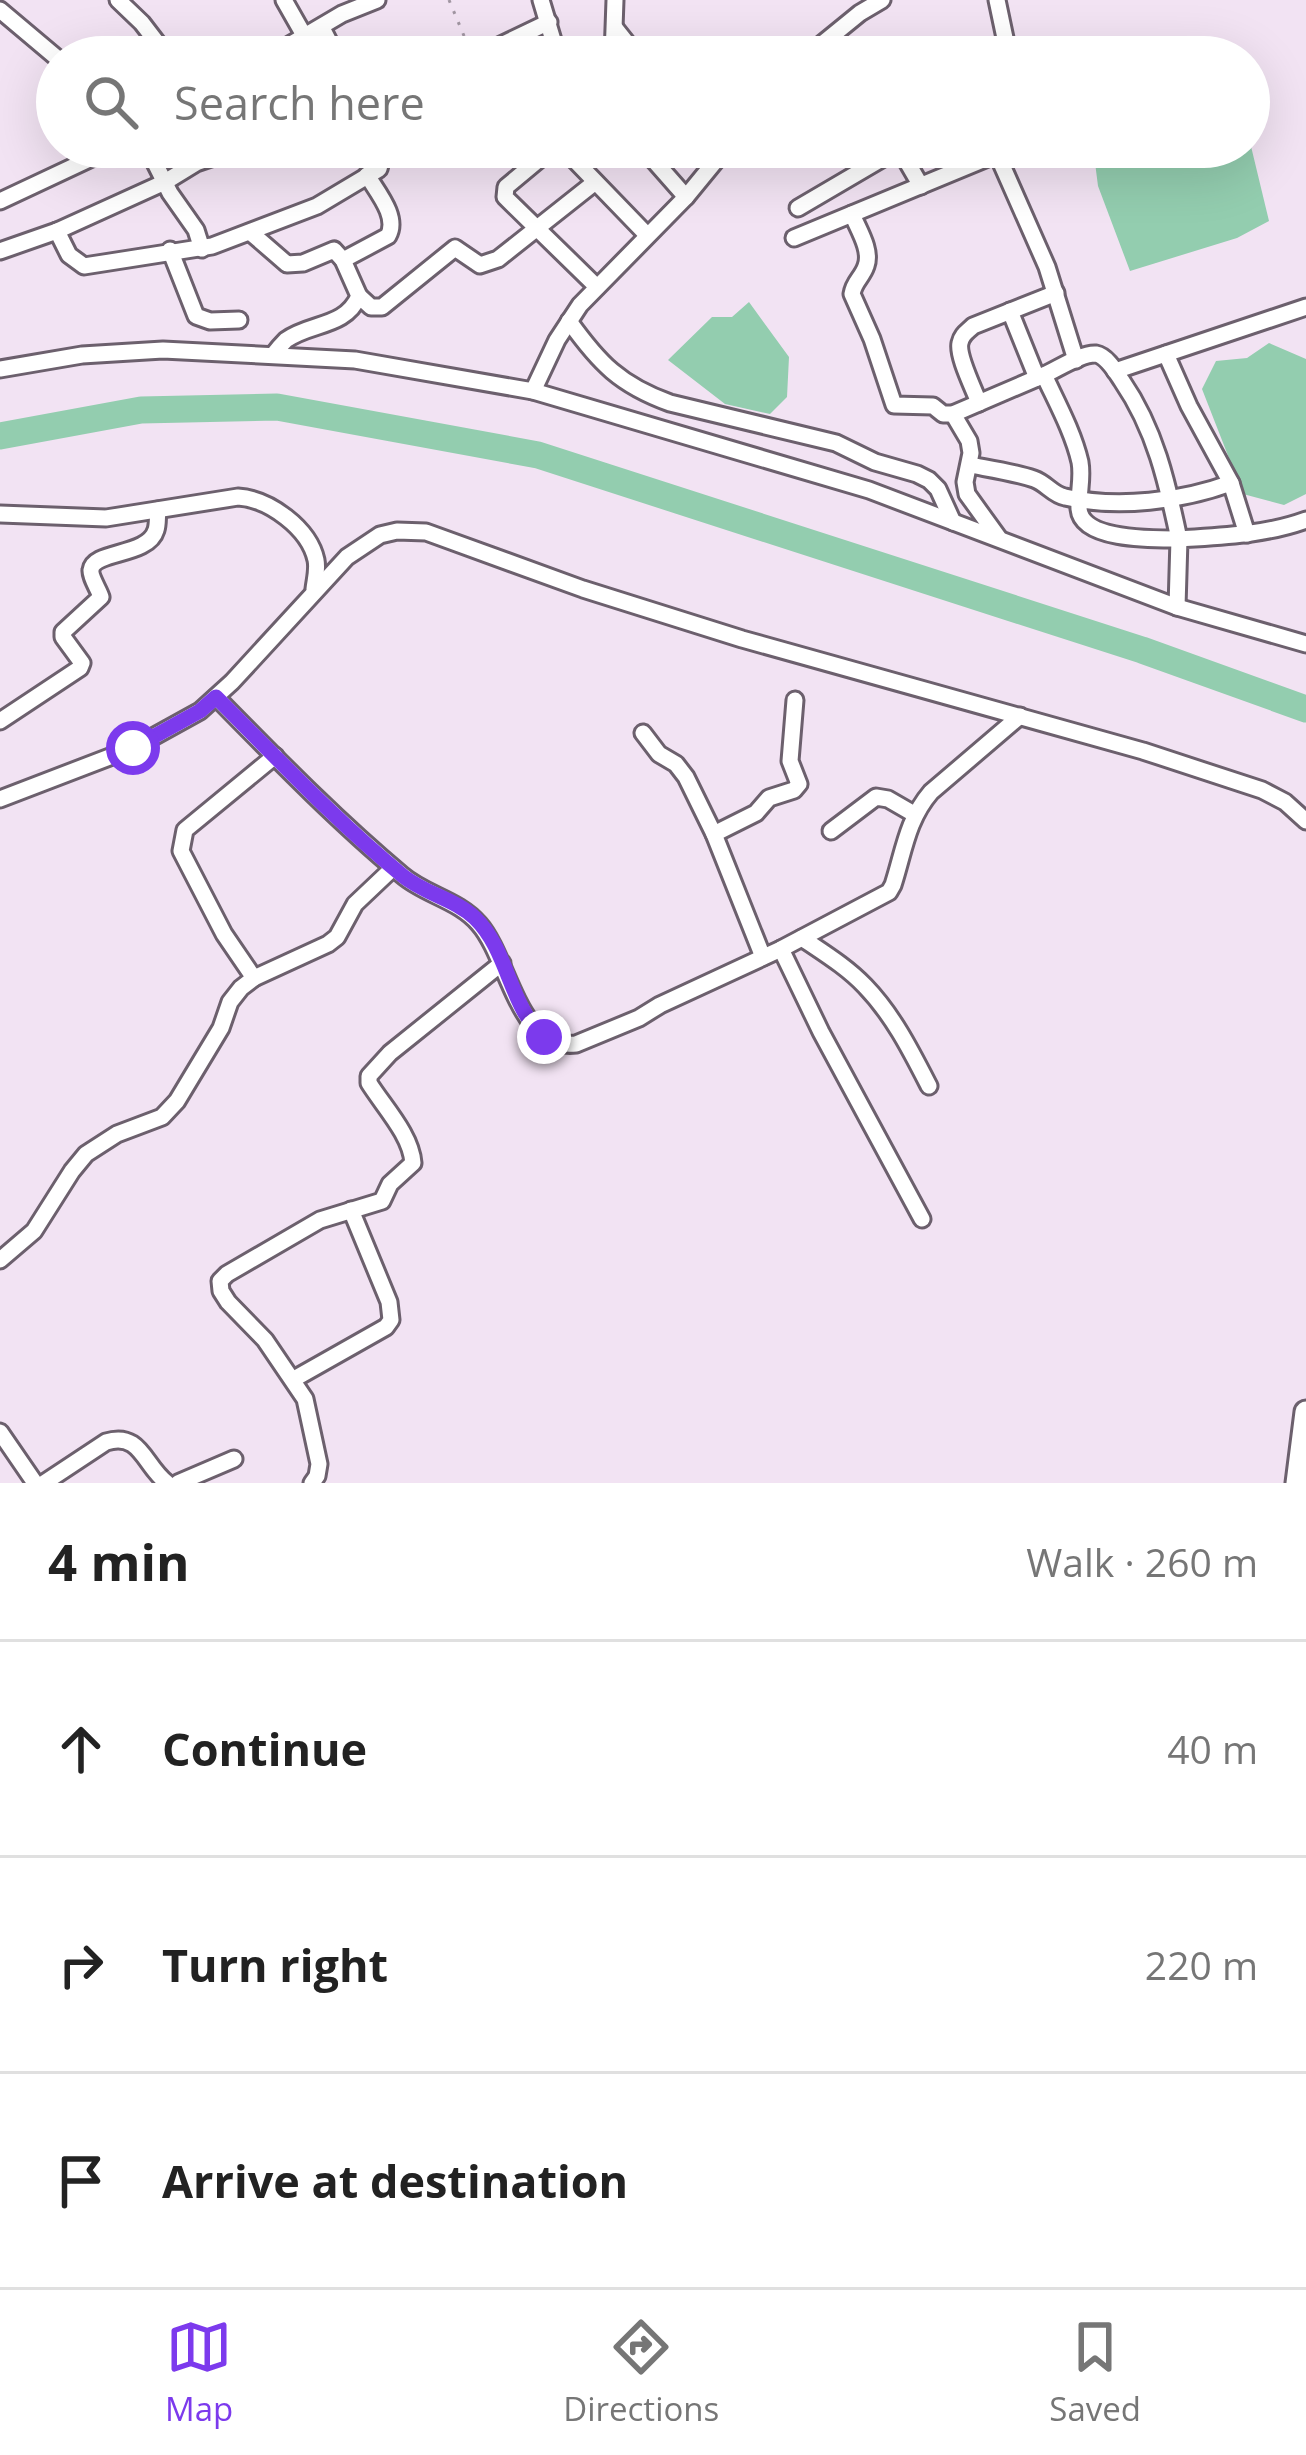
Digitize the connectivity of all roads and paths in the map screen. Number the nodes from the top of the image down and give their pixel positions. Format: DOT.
graph roads {
  1 [pos="118,0"];
  2 [pos="284,0"];
  3 [pos="376,0"];
  4 [pos="449,0"];
  5 [pos="541,0"];
  6 [pos="615,0"];
  7 [pos="882,0"];
  8 [pos="997,0"];
  9 [pos="2,5"];
  10 [pos="549,22"];
  11 [pos="322,28"];
  12 [pos="615,28"];
  13 [pos="302,33"];
  14 [pos="152,36"];
  15 [pos="298,36"];
  16 [pos="326,36"];
  17 [pos="465,36"];
  18 [pos="519,36"];
  19 [pos="553,36"];
  20 [pos="614,36"];
  21 [pos="621,36"];
  22 [pos="832,36"];
  23 [pos="1005,36"];
  24 [pos="36,38"];
  25 [pos="70,168"];
  26 [pos="158,168"];
  27 [pos="188,168"];
  28 [pos="378,168"];
  29 [pos="531,168"];
  30 [pos="579,168"];
  31 [pos="661,168"];
  32 [pos="706,168"];
  33 [pos="866,168"];
  34 [pos="911,168"];
  35 [pos="958,168"];
  36 [pos="1003,168"];
  37 [pos="367,175"];
  38 [pos="165,182"];
  39 [pos="594,183"];
  40 [pos="920,186"];
  41 [pos="686,196"];
  42 [pos="0,201"];
  43 [pos="798,208"];
  44 [pos="852,214"];
  45 [pos="539,229"];
  46 [pos="57,231"];
  47 [pos="250,232"];
  48 [pos="647,236"];
  49 [pos="794,238"];
  50 [pos="202,248"];
  51 [pos="170,250"];
  52 [pos="0,251"];
  53 [pos="343,260"];
  54 [pos="597,287"];
  55 [pos="1056,293"];
  56 [pos="359,296"];
  57 [pos="1306,308"];
  58 [pos="1010,311"];
  59 [pos="239,320"];
  60 [pos="569,321"];
  61 [pos="1166,354"];
  62 [pos="273,355"];
  63 [pos="1076,361"];
  64 [pos="0,369"];
  65 [pos="1114,370"];
  66 [pos="1040,377"];
  67 [pos="533,392"];
  68 [pos="979,403"];
  69 [pos="953,414"];
  70 [pos="970,465"];
  71 [pos="1231,483"];
  72 [pos="1079,499"];
  73 [pos="1171,500"];
  74 [pos="158,510"];
  75 [pos="0,514"];
  76 [pos="1306,520"];
  77 [pos="953,522"];
  78 [pos="1247,534"];
  79 [pos="1179,539"];
  80 [pos="1000,540"];
  81 [pos="314,591"];
  82 [pos="1177,607"];
  83 [pos="1306,644"];
  84 [pos="216,697"];
  85 [pos="794,700"];
  86 [pos="1020,716"];
  87 [pos="0,721"];
  88 [pos="643,733"];
  89 [pos="275,757"];
  90 [pos="0,799"];
  91 [pos="914,814"];
  92 [pos="1306,821"];
  93 [pos="831,831"];
  94 [pos="714,834"];
  95 [pos="393,868"];
  96 [pos="802,938"];
  97 [pos="781,949"];
  98 [pos="763,958"];
  99 [pos="502,963"];
  100 [pos="254,978"];
  101 [pos="929,1086"];
  102 [pos="351,1210"];
  103 [pos="922,1219"];
  104 [pos="0,1260"];
  105 [pos="294,1378"];
  106 [pos="1306,1412"];
  107 [pos="0,1432"];
  108 [pos="235,1459"];
  109 [pos="35,1483"];
  110 [pos="44,1483"];
  111 [pos="167,1483"];
  112 [pos="178,1483"];
  113 [pos="312,1483"];
  114 [pos="1297,1483"];
  1 -- 14 [label="street"];
  2 -- 13 [label="street"];
  3 -- 11 [label="street"];
  4 -- 17 [label="path"];
  5 -- 10 [label="street"];
  6 -- 12 [label="street"];
  7 -- 22 [label="street"];
  8 -- 23 [label="street"];
  9 -- 24 [label="street"];
  10 -- 18 [label="street"];
  10 -- 19 [label="street"];
  11 -- 13 [label="street"];
  11 -- 16 [label="street"];
  12 -- 20 [label="street"];
  12 -- 21 [label="street"];
  13 -- 15 [label="street"];
  25 -- 42 [label="street"];
  26 -- 38 [label="street"];
  27 -- 38 [label="street"];
  28 -- 37 [label="street"];
  29 -- 45 [label="street"];
  30 -- 39 [label="street"];
  31 -- 41 [label="street"];
  32 -- 41 [label="street"];
  33 -- 43 [label="street"];
  34 -- 40 [label="street"];
  35 -- 40 [label="street"];
  36 -- 55 [label="street"];
  37 -- 47 [label="street"];
  37 -- 53 [label="street"];
  38 -- 46 [label="street"];
  38 -- 50 [label="street"];
  39 -- 45 [label="street"];
  39 -- 48 [label="street"];
  40 -- 44 [label="street"];
  41 -- 48 [label="street"];
  44 -- 49 [label="street"];
  44 -- 69 [label="street"];
  45 -- 54 [label="street"];
  45 -- 56 [label="street"];
  46 -- 51 [label="street"];
  46 -- 52 [label="street"];
  47 -- 50 [label="street"];
  47 -- 53 [label="street"];
  48 -- 54 [label="street"];
  50 -- 51 [label="street"];
  51 -- 59 [label="street"];
  53 -- 56 [label="street"];
  54 -- 60 [label="street"];
  55 -- 58 [label="street"];
  55 -- 63 [label="street"];
  56 -- 62 [label="street"];
  57 -- 61 [label="street"];
  58 -- 66 [label="street"];
  58 -- 68 [label="street"];
  60 -- 67 [label="street"];
  60 -- 77 [label="street"];
  61 -- 65 [label="street"];
  61 -- 71 [label="street"];
  62 -- 64 [label="street"];
  62 -- 67 [label="street"];
  63 -- 65 [label="street"];
  63 -- 66 [label="street"];
  65 -- 73 [label="street"];
  66 -- 68 [label="street"];
  66 -- 72 [label="street"];
  67 -- 77 [label="street"];
  68 -- 69 [label="street"];
  69 -- 70 [label="street"];
  70 -- 72 [label="street"];
  70 -- 80 [label="street"];
  71 -- 73 [label="street"];
  71 -- 78 [label="street"];
  72 -- 73 [label="street"];
  72 -- 79 [label="street"];
  73 -- 79 [label="street"];
  74 -- 75 [label="street"];
  74 -- 81 [label="street"];
  74 -- 87 [label="street"];
  76 -- 78 [label="street"];
  77 -- 80 [label="street"];
  78 -- 79 [label="street"];
  79 -- 82 [label="street"];
  80 -- 82 [label="street"];
  81 -- 84 [label="street"];
  81 -- 86 [label="street"];
  82 -- 83 [label="street"];
  84 -- 89 [label="street"];
  84 -- 90 [label="street"];
  85 -- 94 [label="street"];
  86 -- 91 [label="street"];
  86 -- 92 [label="street"];
  88 -- 94 [label="street"];
  89 -- 95 [label="street"];
  89 -- 100 [label="street"];
  91 -- 93 [label="street"];
  91 -- 96 [label="street"];
  94 -- 98 [label="street"];
  95 -- 99 [label="street"];
  95 -- 100 [label="street"];
  96 -- 97 [label="street"];
  96 -- 101 [label="street"];
  97 -- 98 [label="street"];
  97 -- 103 [label="street"];
  98 -- 99 [label="street"];
  99 -- 102 [label="street"];
  100 -- 104 [label="street"];
  102 -- 105 [label="street"];
  102 -- 105 [label="street"];
  105 -- 113 [label="street"];
  106 -- 114 [label="street"];
  107 -- 109 [label="street"];
  108 -- 112 [label="street"];
  110 -- 111 [label="street"];
}
